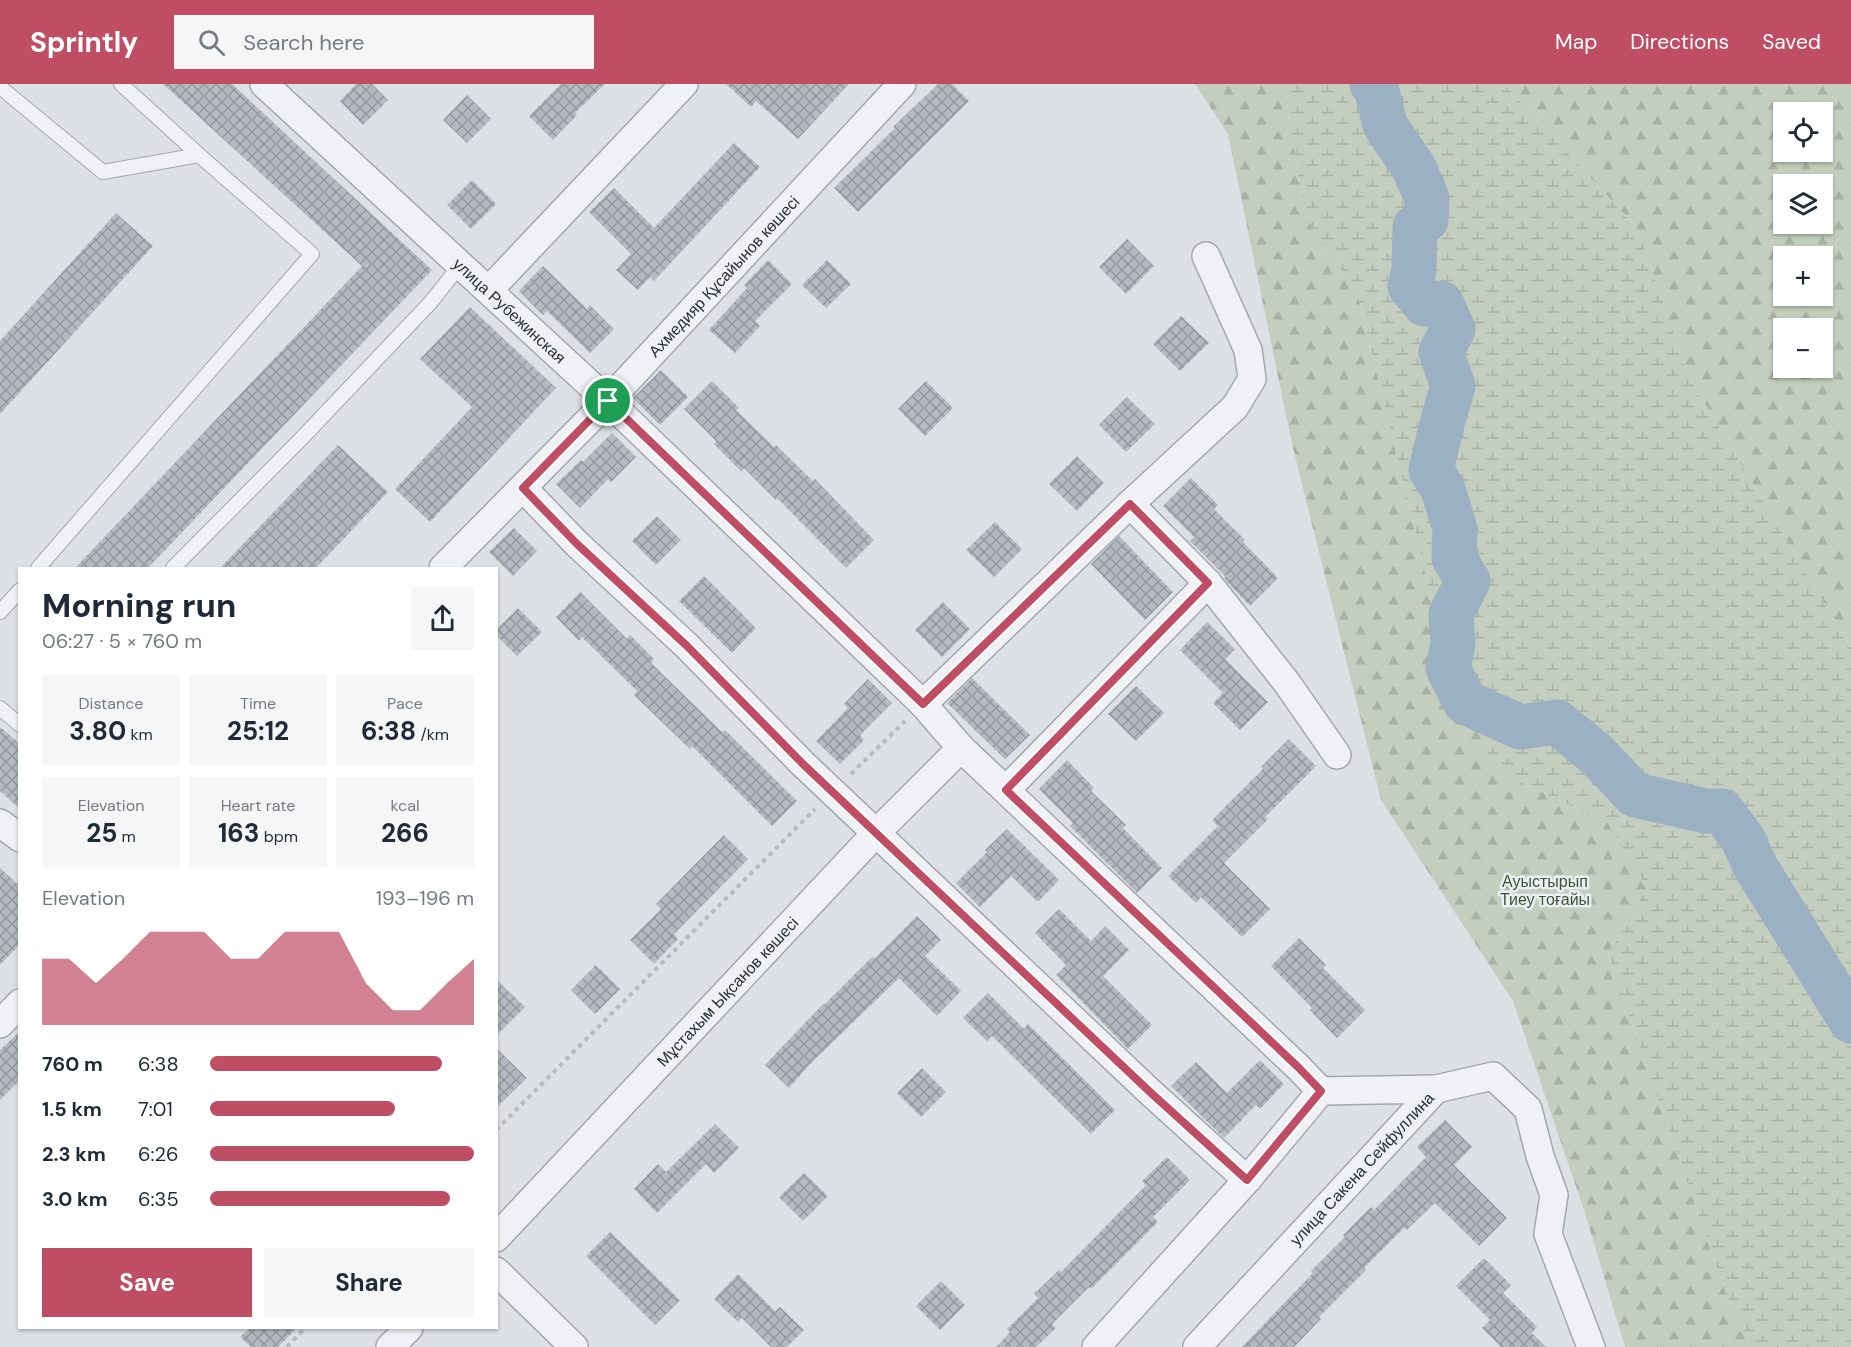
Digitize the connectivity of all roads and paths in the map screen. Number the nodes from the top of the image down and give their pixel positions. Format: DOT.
graph roads {
  1 [pos="121,84"];
  2 [pos="264,84"];
  3 [pos="684,84"];
  4 [pos="902,84"];
  5 [pos="0,87"];
  6 [pos="199,155"];
  7 [pos="1206,256"];
  8 [pos="461,264"];
  9 [pos="489,290"];
  10 [pos="608,401"];
  11 [pos="523,488"];
  12 [pos="1130,504"];
  13 [pos="39,567"];
  14 [pos="174,567"];
  15 [pos="444,567"];
  16 [pos="1208,583"];
  17 [pos="18,592"];
  18 [pos="0,612"];
  19 [pos="923,704"];
  20 [pos="0,708"];
  21 [pos="18,723"];
  22 [pos="961,748"];
  23 [pos="1336,755"];
  24 [pos="1006,790"];
  25 [pos="833,792"];
  26 [pos="0,823"];
  27 [pos="877,832"];
  28 [pos="18,836"];
  29 [pos="18,1005"];
  30 [pos="0,1024"];
  31 [pos="1436,1089"];
  32 [pos="1321,1091"];
  33 [pos="498,1128"];
  34 [pos="1247,1180"];
  35 [pos="498,1236"];
  36 [pos="498,1273"];
  37 [pos="304,1329"];
  38 [pos="408,1329"];
  39 [pos="287,1347"];
  40 [pos="390,1347"];
  41 [pos="574,1347"];
  42 [pos="1096,1347"];
  43 [pos="1197,1347"];
  44 [pos="1591,1347"];
  1 -- 6 [label="lane"];
  2 -- 8 [label="street, улица Рубежинская"];
  3 -- 9 [label="street"];
  4 -- 10 [label="street, Ахмедияр Құсайынов көшесі"];
  5 -- 6 [label="lane"];
  6 -- 13 [label="lane"];
  7 -- 12 [label="street"];
  8 -- 9 [label="street, улица Рубежинская"];
  8 -- 14 [label="lane"];
  9 -- 10 [label="street, улица Рубежинская"];
  10 -- 11 [label="street, Ахмедияр Құсайынов көшесі"];
  10 -- 19 [label="street, улица Рубежинская"];
  11 -- 15 [label="street, Ахмедияр Құсайынов көшесі"];
  11 -- 25 [label="street"];
  12 -- 16 [label="street"];
  12 -- 19 [label="street"];
  16 -- 23 [label="street"];
  16 -- 24 [label="street"];
  17 -- 18 [label="lane"];
  19 -- 22 [label="street, улица Рубежинская"];
  19 -- 25 [label="path"];
  20 -- 21 [label="lane"];
  22 -- 24 [label="street, улица Рубежинская"];
  22 -- 27 [label="street, Мұстахым Ықсанов көшесі"];
  24 -- 32 [label="street, улица Рубежинская"];
  25 -- 27 [label="street"];
  25 -- 33 [label="path"];
  26 -- 28 [label="street"];
  27 -- 34 [label="street"];
  27 -- 35 [label="street, Мұстахым Ықсанов көшесі"];
  29 -- 30 [label="street"];
  31 -- 32 [label="street, улица Сакена Сейфуллина"];
  31 -- 43 [label="street, улица Сакена Сейфуллина"];
  31 -- 44 [label="street"];
  32 -- 34 [label="street"];
  34 -- 42 [label="street"];
  36 -- 41 [label="street"];
  37 -- 39 [label="path"];
  38 -- 40 [label="street"];
}
